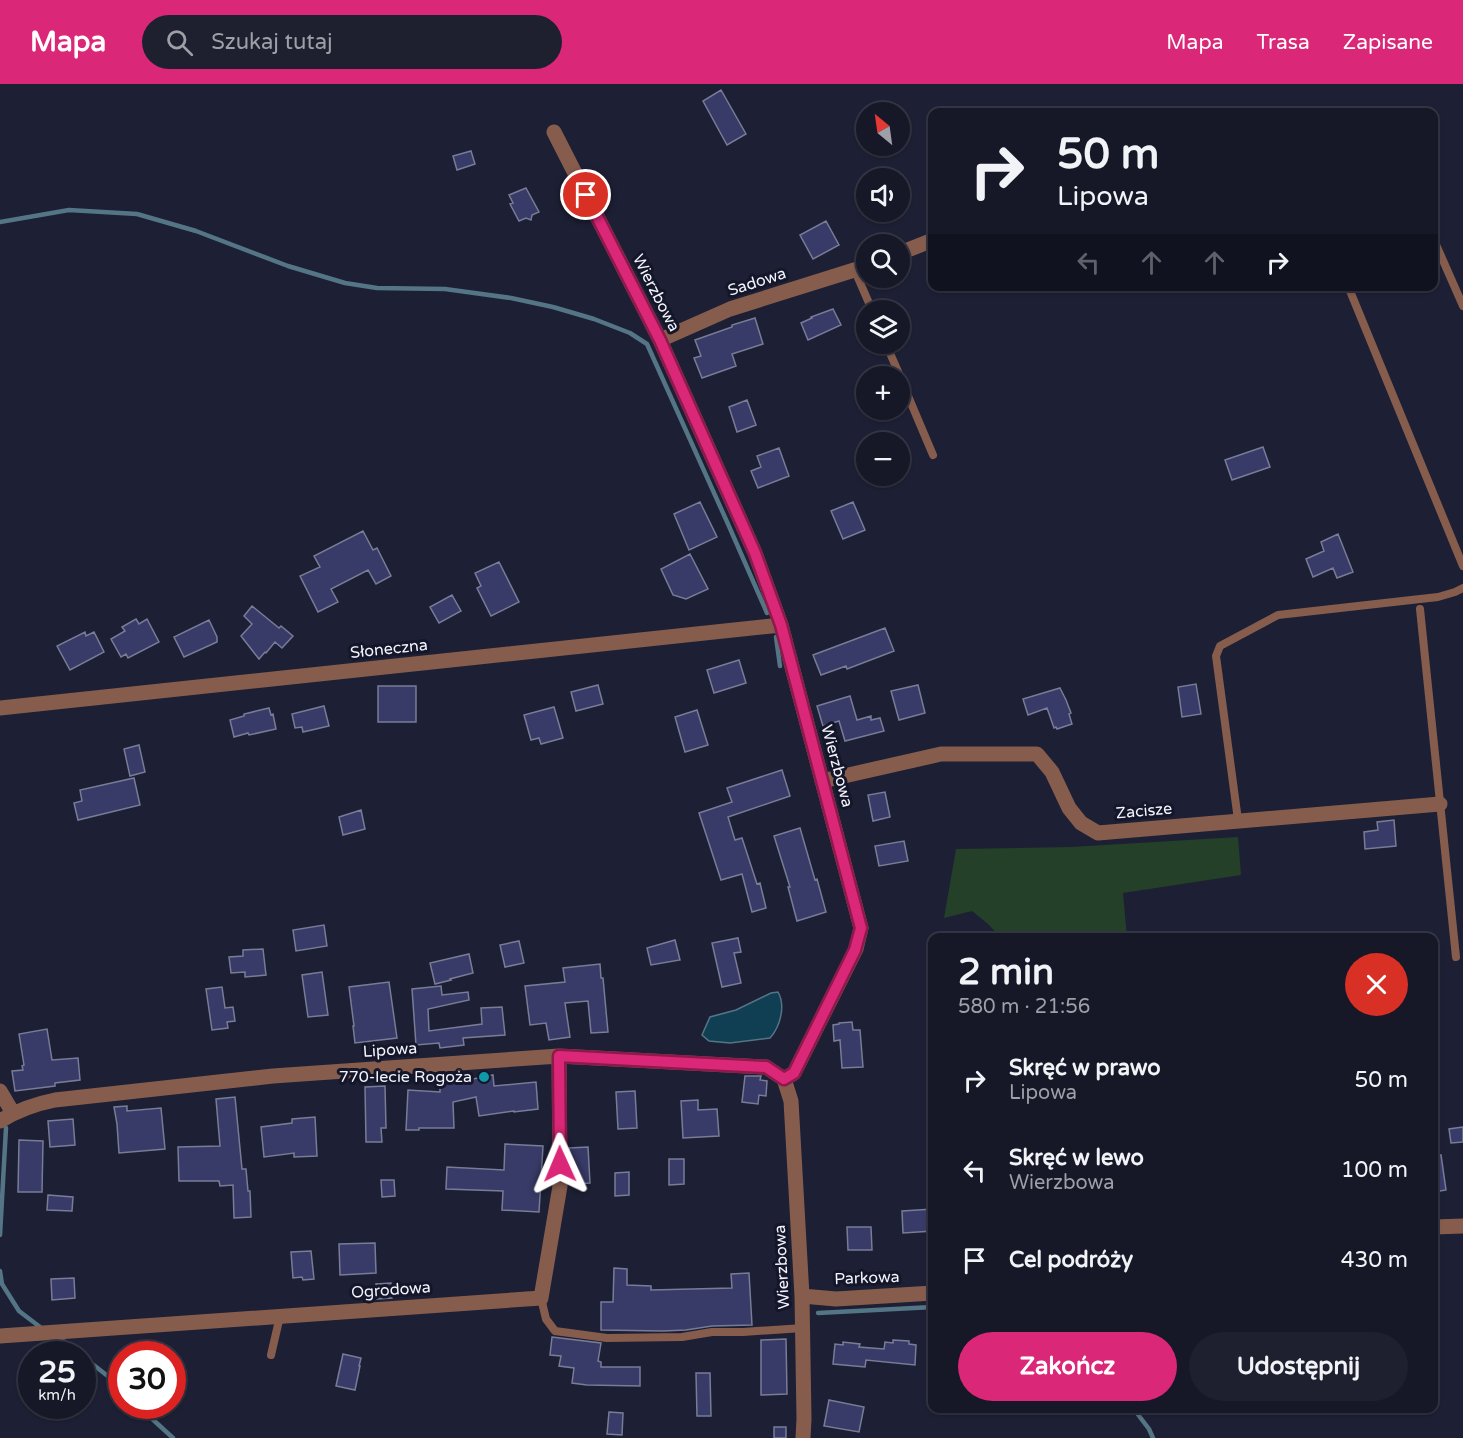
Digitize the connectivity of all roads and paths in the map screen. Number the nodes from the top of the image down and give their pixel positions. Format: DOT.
graph roads {
  1 [pos="554,132"];
  2 [pos="928,242"];
  3 [pos="910,249"];
  4 [pos="1438,249"];
  5 [pos="856,270"];
  6 [pos="1350,291"];
  7 [pos="1463,306"];
  8 [pos="660,340"];
  9 [pos="910,401"];
  10 [pos="933,455"];
  11 [pos="1463,566"];
  12 [pos="1463,588"];
  13 [pos="1420,609"];
  14 [pos="781,625"];
  15 [pos="0,708"];
  16 [pos="822,781"];
  17 [pos="1440,804"];
  18 [pos="1238,820"];
  19 [pos="1456,957"];
  20 [pos="559,1056"];
  21 [pos="784,1079"];
  22 [pos="0,1091"];
  23 [pos="6,1117"];
  24 [pos="1463,1226"];
  25 [pos="1438,1227"];
  26 [pos="928,1293"];
  27 [pos="802,1296"];
  28 [pos="541,1298"];
  29 [pos="280,1316"];
  30 [pos="802,1328"];
  31 [pos="0,1336"];
  32 [pos="271,1354"];
  33 [pos="803,1438"];
  1 -- 8 [label="street, Wierzbowa"];
  2 -- 3 [label="street"];
  4 -- 7 [label="lane"];
  5 -- 8 [label="street, Sadowa"];
  6 -- 11 [label="lane"];
  8 -- 14 [label="street, Wierzbowa"];
  9 -- 10 [label="lane"];
  12 -- 18 [label="lane"];
  13 -- 17 [label="lane"];
  14 -- 15 [label="street, Słoneczna"];
  14 -- 16 [label="street, Wierzbowa"];
  16 -- 18 [label="street, Zacisze"];
  16 -- 21 [label="street, Wierzbowa"];
  17 -- 18 [label="street, Zacisze"];
  17 -- 19 [label="lane"];
  20 -- 21 [label="street, Lipowa"];
  20 -- 23 [label="street, Lipowa"];
  20 -- 28 [label="street"];
  21 -- 27 [label="street, Wierzbowa"];
  22 -- 23 [label="street"];
  24 -- 25 [label="street"];
  26 -- 27 [label="street, Parkowa"];
  27 -- 30 [label="street, Wierzbowa"];
  28 -- 29 [label="street, Ogrodowa"];
  28 -- 30 [label="lane"];
  29 -- 31 [label="street, Ogrodowa"];
  29 -- 32 [label="lane"];
  30 -- 33 [label="street, Wierzbowa"];
}
